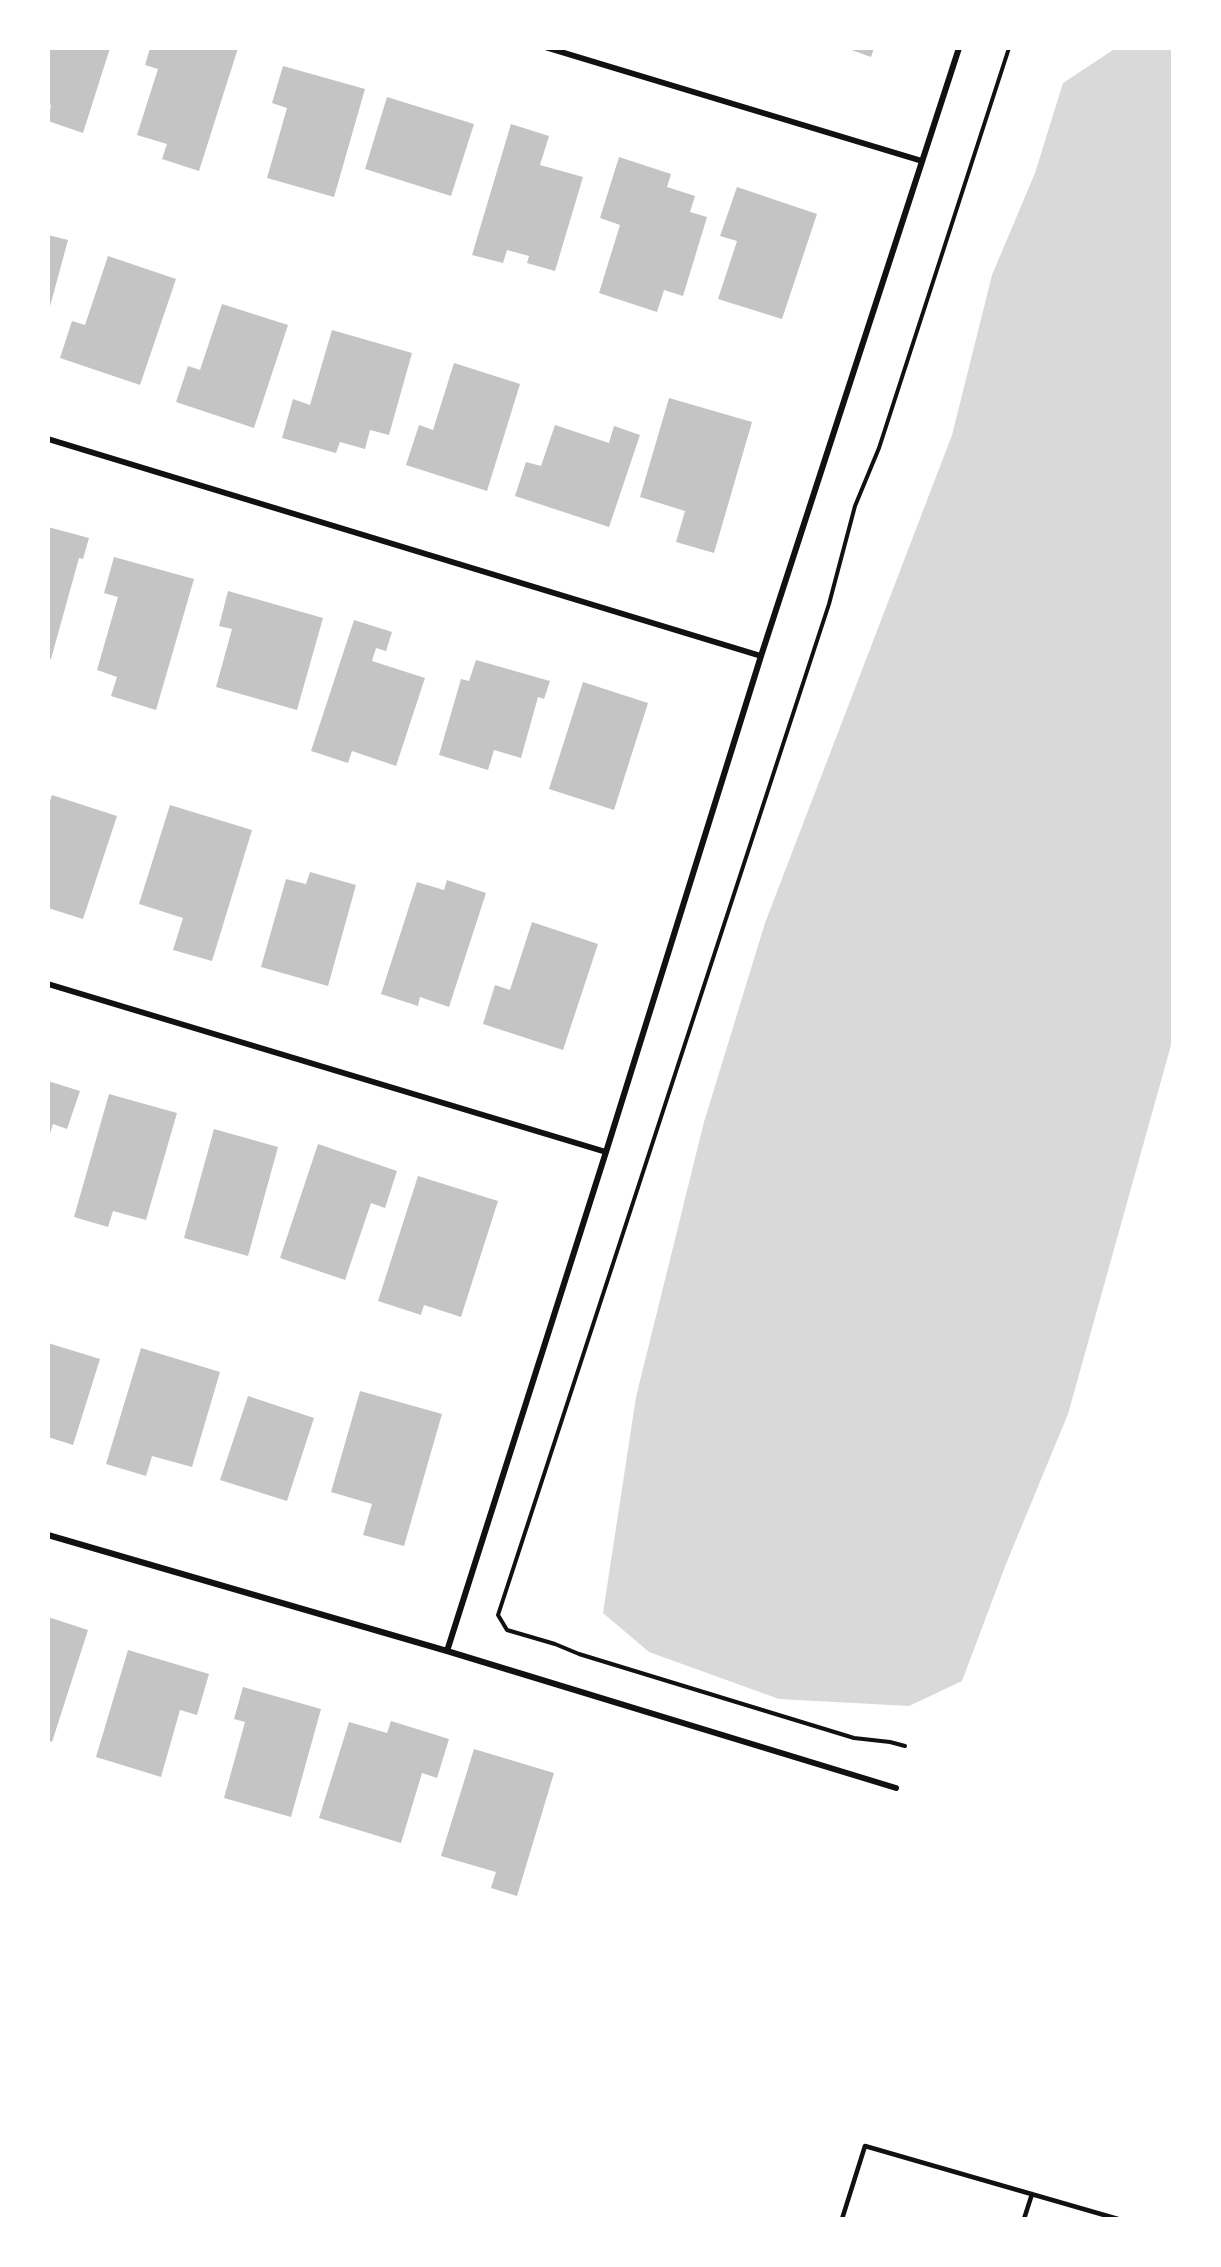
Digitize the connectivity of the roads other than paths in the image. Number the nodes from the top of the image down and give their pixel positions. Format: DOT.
graph roads {
  1 [pos="548,48"];
  2 [pos="959,48"];
  3 [pos="922,161"];
  4 [pos="48,439"];
  5 [pos="761,656"];
  6 [pos="48,984"];
  7 [pos="606,1152"];
  8 [pos="48,1535"];
  9 [pos="447,1651"];
  10 [pos="896,1788"];
  11 [pos="1032,2194"];
  12 [pos="843,2219"];
  13 [pos="1024,2219"];
  14 [pos="1118,2219"];
  1 -- 3 [label="street"];
  2 -- 3 [label="street"];
  3 -- 5 [label="street"];
  4 -- 5 [label="street"];
  5 -- 7 [label="street"];
  6 -- 7 [label="street"];
  7 -- 9 [label="street"];
  8 -- 9 [label="street"];
  9 -- 10 [label="street"];
  11 -- 12 [label="lane"];
  11 -- 13 [label="lane"];
  11 -- 14 [label="lane"];
}
